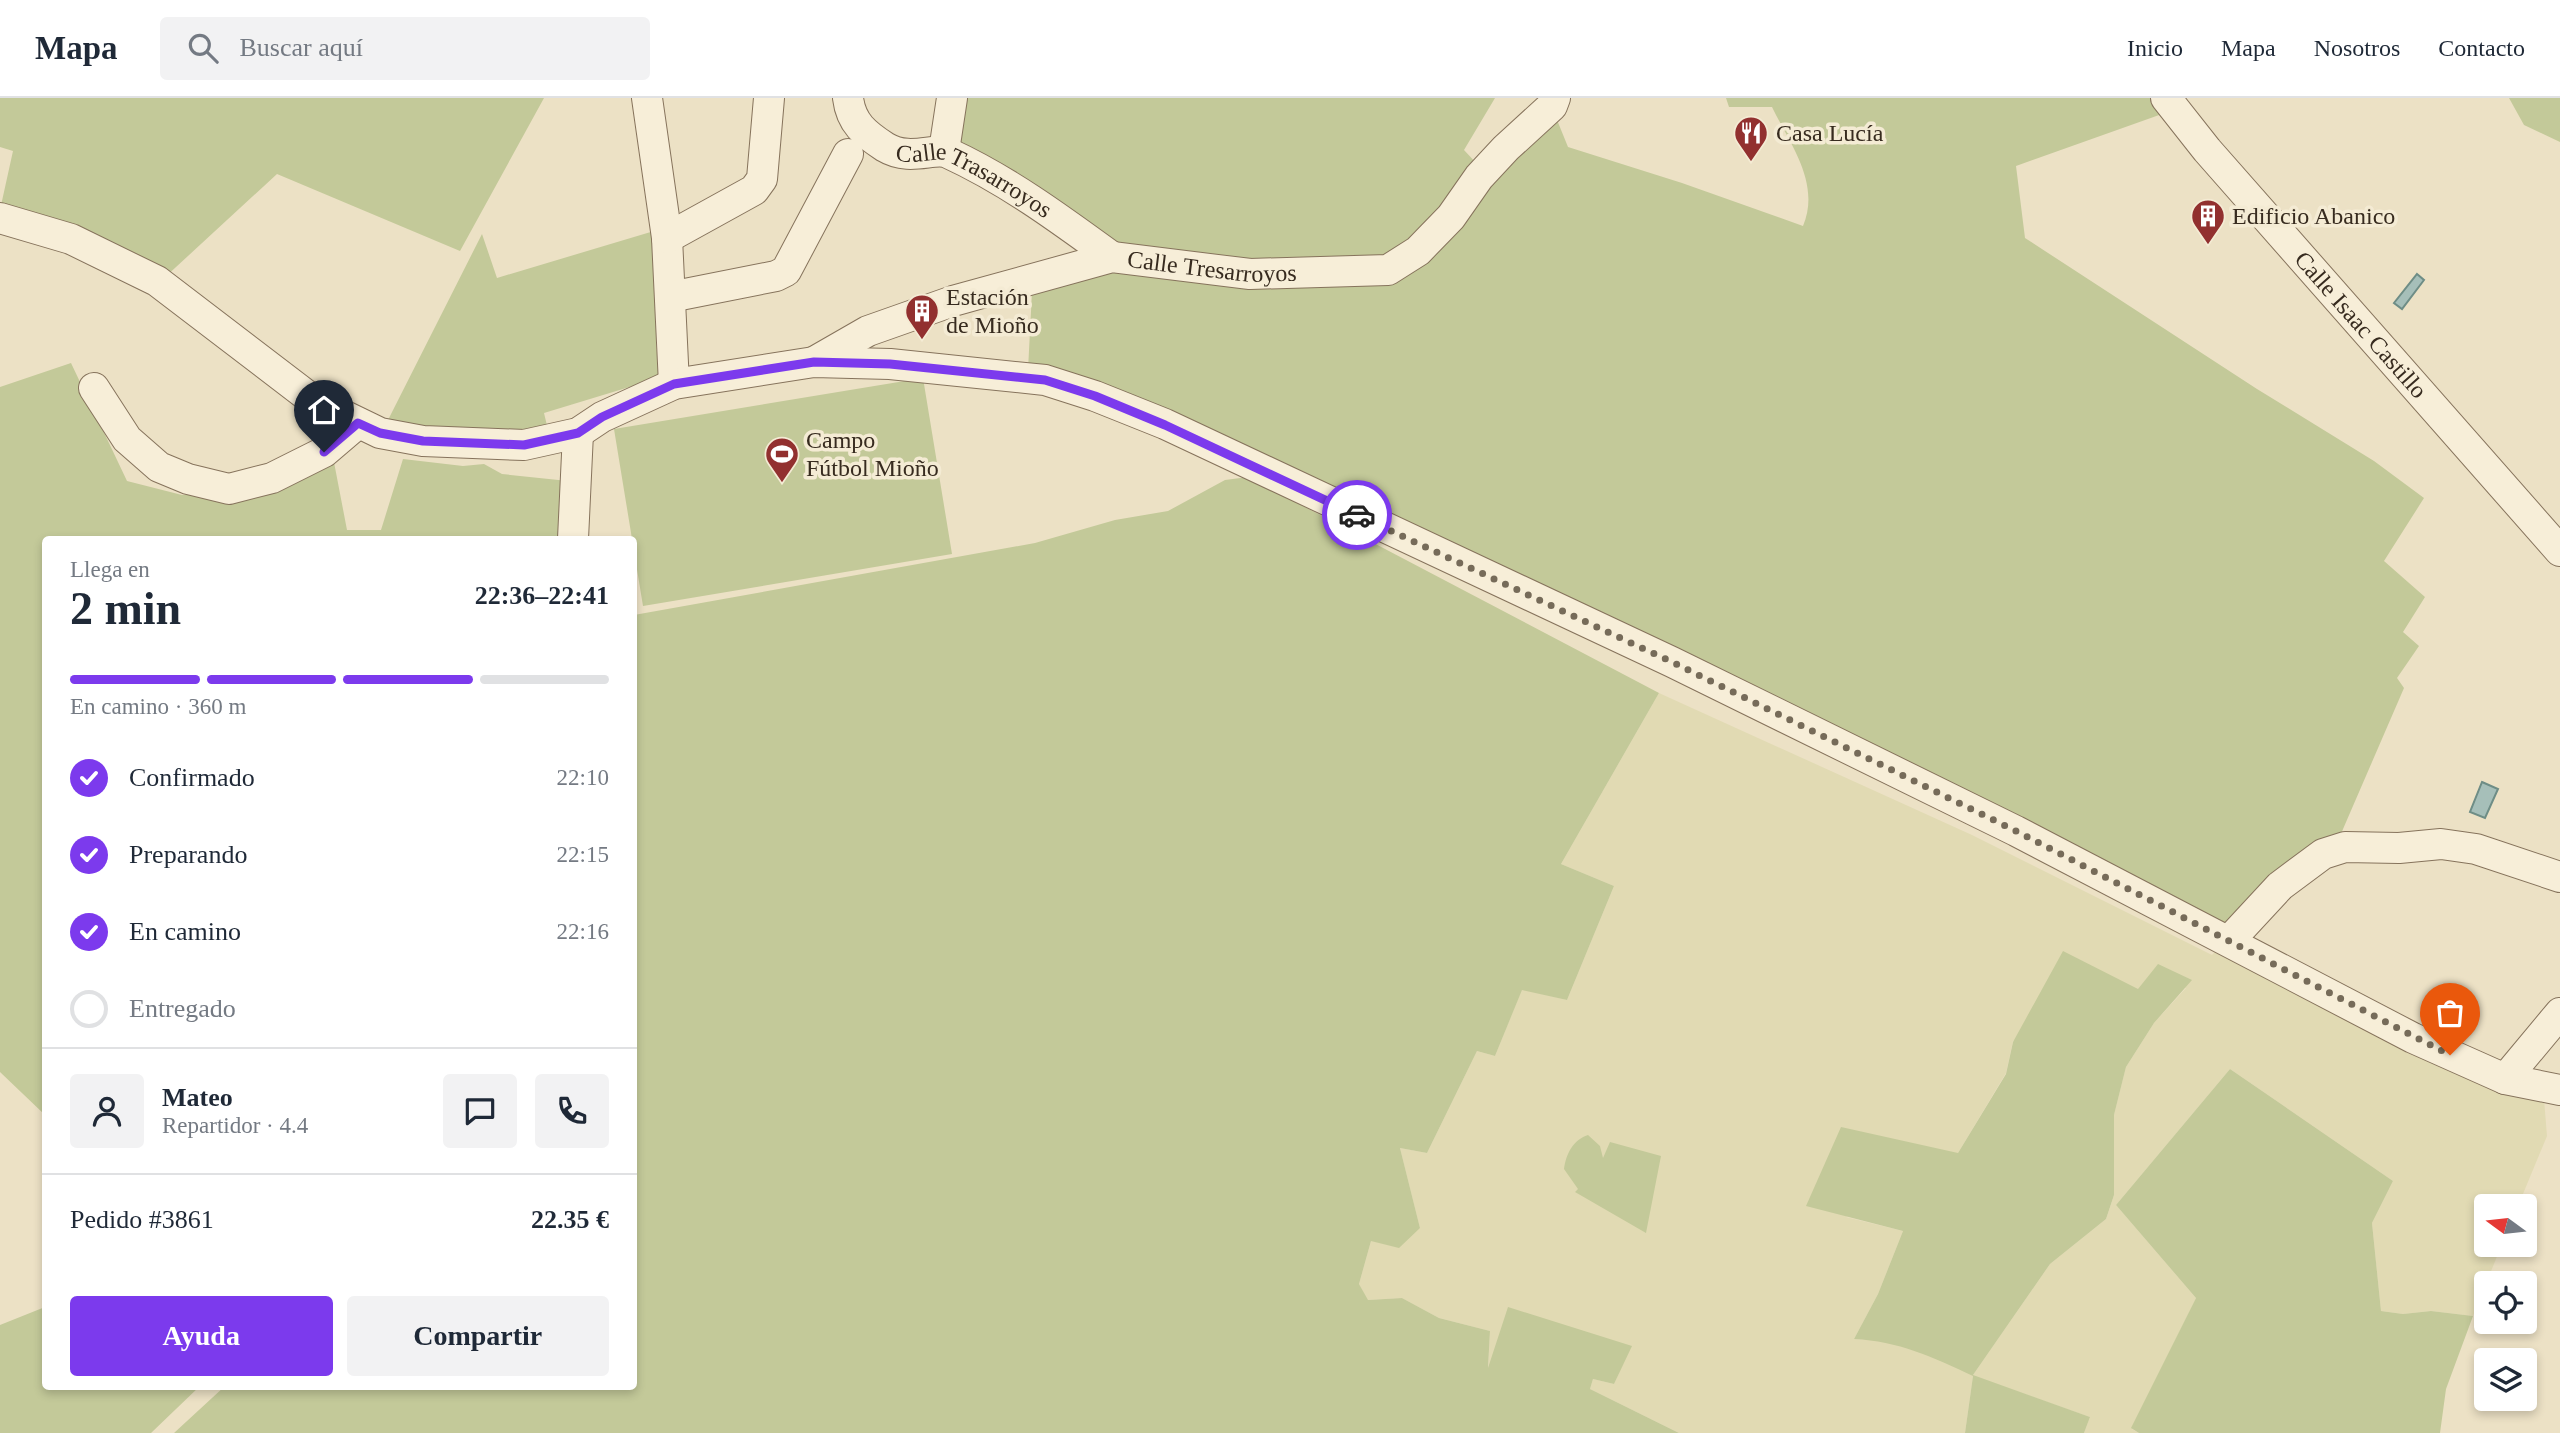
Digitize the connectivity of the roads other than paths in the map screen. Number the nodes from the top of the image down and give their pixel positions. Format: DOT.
graph roads {
  1 [pos="647,98"];
  2 [pos="769,98"];
  3 [pos="848,98"];
  4 [pos="952,98"];
  5 [pos="1555,98"];
  6 [pos="2166,98"];
  7 [pos="944,151"];
  8 [pos="848,154"];
  9 [pos="0,218"];
  10 [pos="667,238"];
  11 [pos="1112,257"];
  12 [pos="670,297"];
  13 [pos="814,362"];
  14 [pos="674,384"];
  15 [pos="94,388"];
  16 [pos="358,423"];
  17 [pos="578,433"];
  18 [pos="573,536"];
  19 [pos="2560,551"];
  20 [pos="2560,877"];
  21 [pos="2229,941"];
  22 [pos="2560,1013"];
  23 [pos="2505,1079"];
  24 [pos="2560,1090"];
  1 -- 10 [label="street"];
  2 -- 10 [label="street"];
  3 -- 7 [label="street, Calle Trasarroyos"];
  4 -- 7 [label="street"];
  5 -- 11 [label="street, Calle Tresarroyos"];
  6 -- 19 [label="street, Calle Isaac Castillo"];
  7 -- 11 [label="street, Calle Trasarroyos"];
  8 -- 12 [label="street"];
  9 -- 16 [label="street"];
  10 -- 12 [label="street"];
  11 -- 13 [label="street, Calle Tresarroyos"];
  12 -- 14 [label="street"];
  13 -- 14 [label="street"];
  13 -- 21 [label="street"];
  14 -- 17 [label="street"];
  15 -- 16 [label="street"];
  16 -- 17 [label="street"];
  17 -- 18 [label="street"];
  20 -- 21 [label="street"];
  21 -- 23 [label="street"];
  22 -- 23 [label="street"];
  23 -- 24 [label="street"];
}
